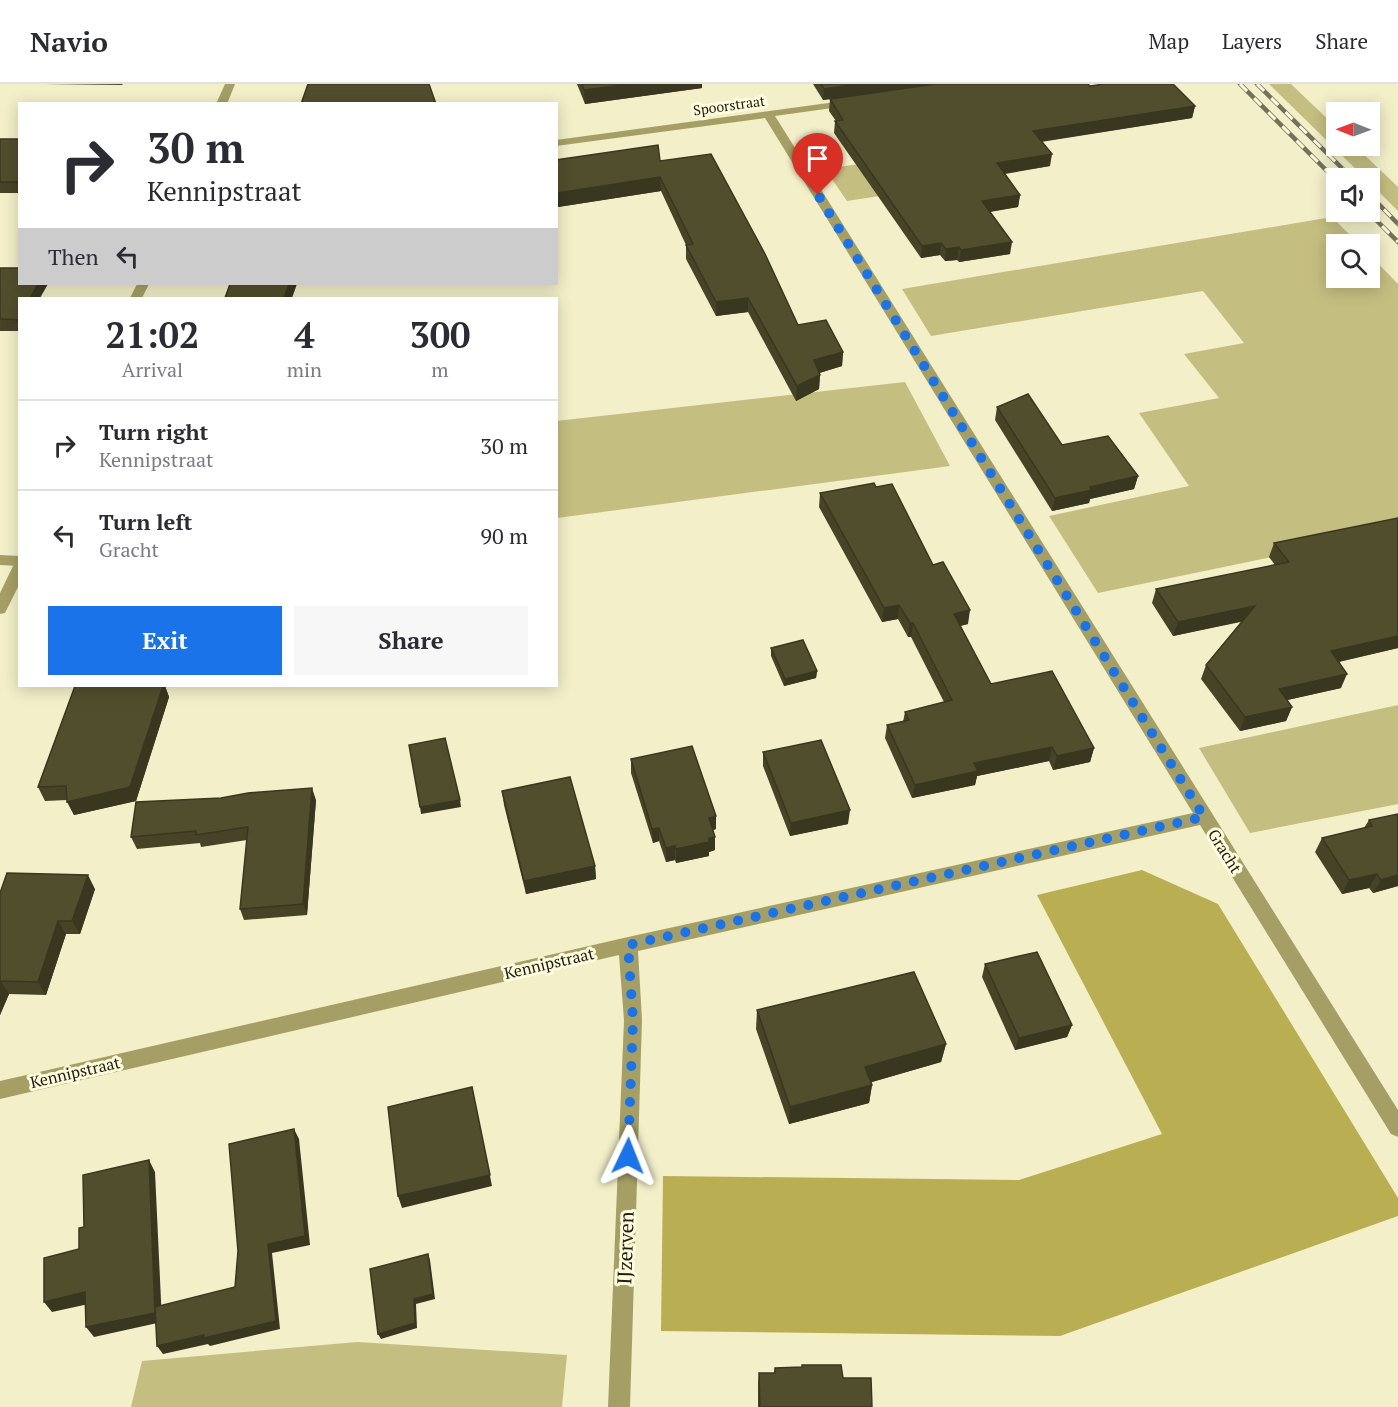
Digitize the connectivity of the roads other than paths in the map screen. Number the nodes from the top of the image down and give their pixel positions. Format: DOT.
graph roads {
  1 [pos="230,84"];
  2 [pos="861,101"];
  3 [pos="223,102"];
  4 [pos="768,114"];
  5 [pos="558,144"];
  6 [pos="0,560"];
  7 [pos="18,561"];
  8 [pos="18,570"];
  9 [pos="0,609"];
  10 [pos="1204,817"];
  11 [pos="628,945"];
  12 [pos="0,1090"];
  13 [pos="1398,1128"];
  14 [pos="619,1407"];
  1 -- 3 [label="street"];
  2 -- 4 [label="street, Spoorstraat"];
  4 -- 5 [label="street, Spoorstraat"];
  4 -- 10 [label="street, Gracht"];
  6 -- 7 [label="street"];
  8 -- 9 [label="street"];
  10 -- 11 [label="street, Kennipstraat"];
  10 -- 13 [label="street, Gracht"];
  11 -- 12 [label="street, Kennipstraat"];
  11 -- 14 [label="street, IJzerven"];
}
